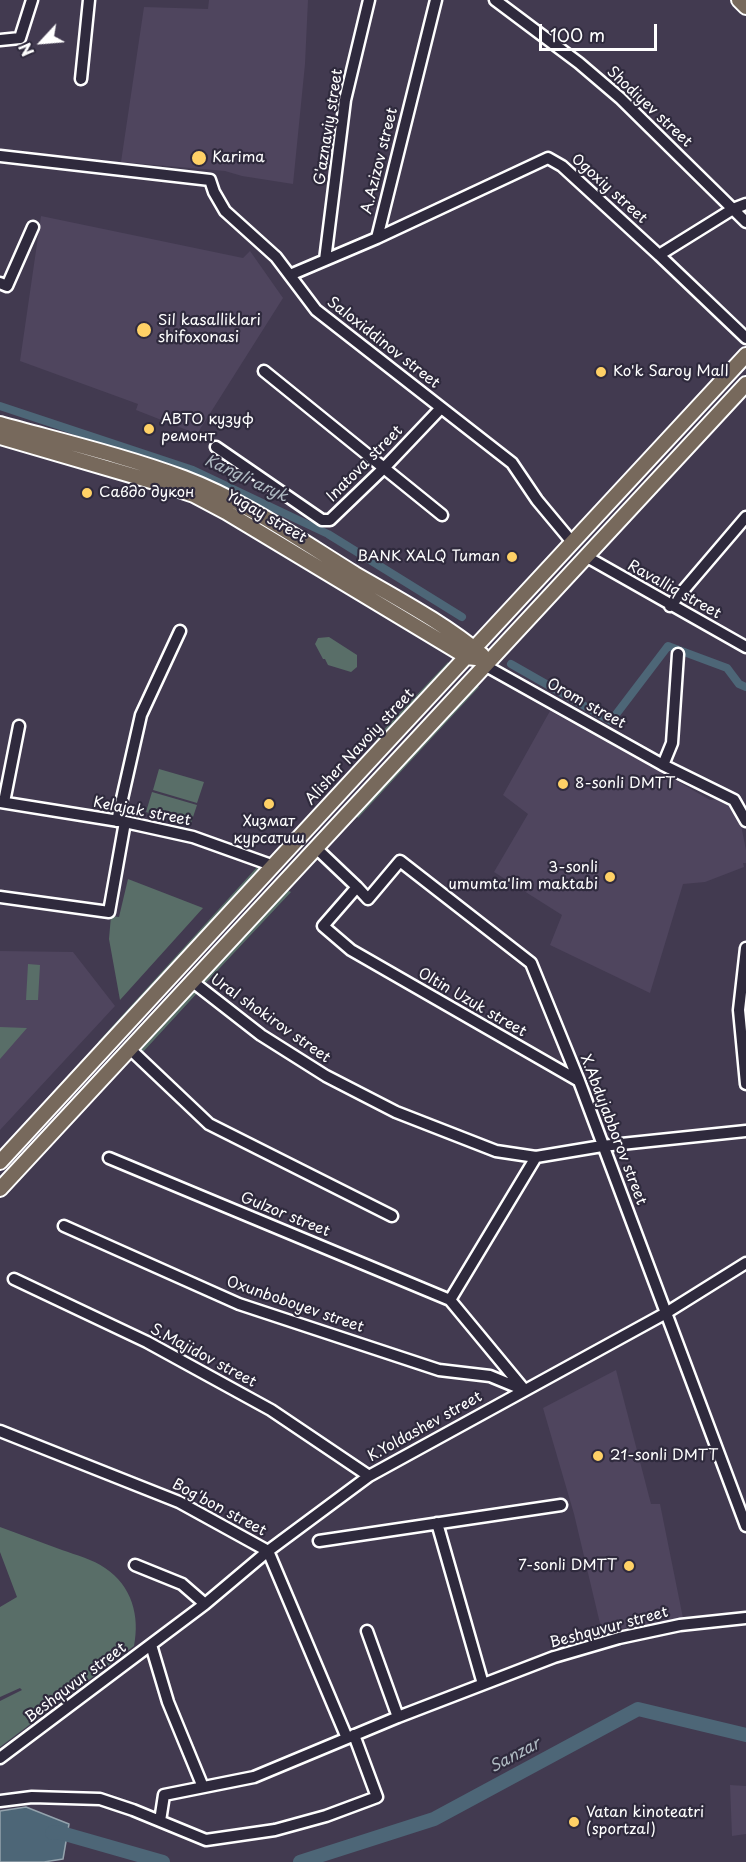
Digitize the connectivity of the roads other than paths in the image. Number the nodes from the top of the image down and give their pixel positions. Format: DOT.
graph roads {
  1 [pos="32,0"];
  2 [pos="89,0"];
  3 [pos="369,0"];
  4 [pos="436,0"];
  5 [pos="495,0"];
  6 [pos="739,0"];
  7 [pos="746,8"];
  8 [pos="0,40"];
  9 [pos="81,80"];
  10 [pos="0,156"];
  11 [pos="746,204"];
  12 [pos="733,209"];
  13 [pos="746,222"];
  14 [pos="33,227"];
  15 [pos="377,238"];
  16 [pos="658,255"];
  17 [pos="325,260"];
  18 [pos="290,275"];
  19 [pos="0,283"];
  20 [pos="746,338"];
  21 [pos="746,355"];
  22 [pos="264,370"];
  23 [pos="746,384"];
  24 [pos="441,408"];
  25 [pos="0,424"];
  26 [pos="0,437"];
  27 [pos="216,447"];
  28 [pos="646,462"];
  29 [pos="384,468"];
  30 [pos="662,476"];
  31 [pos="442,515"];
  32 [pos="746,517"];
  33 [pos="572,542"];
  34 [pos="587,557"];
  35 [pos="670,606"];
  36 [pos="180,631"];
  37 [pos="746,647"];
  38 [pos="678,654"];
  39 [pos="477,657"];
  40 [pos="18,726"];
  41 [pos="663,765"];
  42 [pos="2,802"];
  43 [pos="746,821"];
  44 [pos="121,822"];
  45 [pos="316,848"];
  46 [pos="274,866"];
  47 [pos="357,887"];
  48 [pos="0,897"];
  49 [pos="746,948"];
  50 [pos="193,982"];
  51 [pos="130,1050"];
  52 [pos="78,1077"];
  53 [pos="579,1081"];
  54 [pos="746,1084"];
  55 [pos="93,1090"];
  56 [pos="746,1131"];
  57 [pos="602,1146"];
  58 [pos="536,1157"];
  59 [pos="109,1158"];
  60 [pos="0,1162"];
  61 [pos="0,1190"];
  62 [pos="393,1216"];
  63 [pos="64,1226"];
  64 [pos="746,1263"];
  65 [pos="14,1279"];
  66 [pos="450,1300"];
  67 [pos="666,1313"];
  68 [pos="524,1390"];
  69 [pos="0,1431"];
  70 [pos="369,1476"];
  71 [pos="561,1505"];
  72 [pos="437,1523"];
  73 [pos="746,1526"];
  74 [pos="319,1541"];
  75 [pos="268,1551"];
  76 [pos="135,1565"];
  77 [pos="205,1604"];
  78 [pos="746,1618"];
  79 [pos="367,1631"];
  80 [pos="146,1649"];
  81 [pos="483,1684"];
  82 [pos="398,1717"];
  83 [pos="350,1737"];
  84 [pos="0,1758"];
  85 [pos="202,1786"];
  86 [pos="0,1801"];
  87 [pos="160,1821"];
  1 -- 8 [label="street"];
  2 -- 9 [label="street"];
  3 -- 17 [label="street, G'aznaviy street"];
  4 -- 15 [label="street, A.Azizov street"];
  5 -- 12 [label="street, Shodiyev street"];
  6 -- 7 [label="main road"];
  10 -- 18 [label="street, Saloxiddinov street"];
  11 -- 12 [label="street"];
  12 -- 13 [label="street, Shodiyev street"];
  12 -- 16 [label="street"];
  14 -- 19 [label="street"];
  15 -- 16 [label="street, Ogoxiy street"];
  15 -- 17 [label="street, A.Azizov street"];
  16 -- 20 [label="street"];
  17 -- 18 [label="street, A.Azizov street"];
  18 -- 24 [label="street, Saloxiddinov street"];
  21 -- 28 [label="main road, Alisher Navoiy street"];
  22 -- 29 [label="street"];
  23 -- 30 [label="main road, Alisher Navoiy street"];
  24 -- 29 [label="street, Inatova street"];
  24 -- 33 [label="street, Saloxiddinov street"];
  25 -- 39 [label="main road, Yugay street"];
  26 -- 39 [label="main road, Yugay street"];
  27 -- 29 [label="street, Inatova street"];
  28 -- 30 [label="main road"];
  28 -- 33 [label="main road, Alisher Navoiy street"];
  29 -- 31 [label="street"];
  30 -- 34 [label="main road, Alisher Navoiy street"];
  32 -- 35 [label="street"];
  33 -- 39 [label="main road, Alisher Navoiy street"];
  34 -- 35 [label="street, Ravalliq street"];
  34 -- 39 [label="main road, Alisher Navoiy street"];
  35 -- 37 [label="street, Ravalliq street"];
  36 -- 44 [label="street"];
  38 -- 41 [label="street"];
  39 -- 41 [label="street, Orom street"];
  39 -- 45 [label="main road, Alisher Navoiy street"];
  39 -- 46 [label="main road, Alisher Navoiy street"];
  40 -- 42 [label="street"];
  41 -- 43 [label="street, Orom street"];
  42 -- 44 [label="street, Kelajak street"];
  44 -- 46 [label="street, Kelajak street"];
  44 -- 48 [label="street"];
  45 -- 47 [label="street"];
  45 -- 50 [label="main road, Alisher Navoiy street"];
  46 -- 52 [label="main road, Alisher Navoiy street"];
  47 -- 53 [label="street, Oltin Uzuk street"];
  47 -- 53 [label="street, X.Abdujabborov street"];
  49 -- 54 [label="street"];
  50 -- 51 [label="main road, Alisher Navoiy street"];
  50 -- 58 [label="street, Ural shokirov street"];
  51 -- 55 [label="main road, Alisher Navoiy street"];
  51 -- 62 [label="street"];
  52 -- 55 [label="main road"];
  52 -- 60 [label="main road, Alisher Navoiy street"];
  53 -- 57 [label="street, X.Abdujabborov street"];
  55 -- 61 [label="main road, Alisher Navoiy street"];
  56 -- 57 [label="street, Ural shokirov street"];
  57 -- 58 [label="street, Ural shokirov street"];
  57 -- 67 [label="street, X.Abdujabborov street"];
  58 -- 66 [label="street"];
  59 -- 66 [label="street, Gulzor street"];
  63 -- 68 [label="street, Oxunboboyev street"];
  64 -- 67 [label="street, K.Yoldashev street"];
  65 -- 70 [label="street, S.Majidov street"];
  66 -- 68 [label="street, Gulzor street"];
  67 -- 68 [label="street, K.Yoldashev street"];
  67 -- 73 [label="street, X.Abdujabborov street"];
  68 -- 70 [label="street, K.Yoldashev street"];
  69 -- 75 [label="street, Bog'bon street"];
  70 -- 75 [label="street, K.Yoldashev street"];
  71 -- 72 [label="street"];
  72 -- 74 [label="street"];
  72 -- 81 [label="street"];
  75 -- 77 [label="street, K.Yoldashev street"];
  75 -- 83 [label="street, Bog'bon street"];
  76 -- 77 [label="street"];
  77 -- 80 [label="street, K.Yoldashev street"];
  78 -- 81 [label="street, Beshquvur street"];
  79 -- 82 [label="street"];
  80 -- 84 [label="street, Beshquvur street"];
  80 -- 85 [label="street"];
  81 -- 82 [label="street, Beshquvur street"];
  82 -- 83 [label="street, Beshquvur street"];
  83 -- 85 [label="street, Beshquvur street"];
  83 -- 87 [label="street"];
  85 -- 87 [label="street, Beshquvur street"];
  86 -- 87 [label="street"];
}
